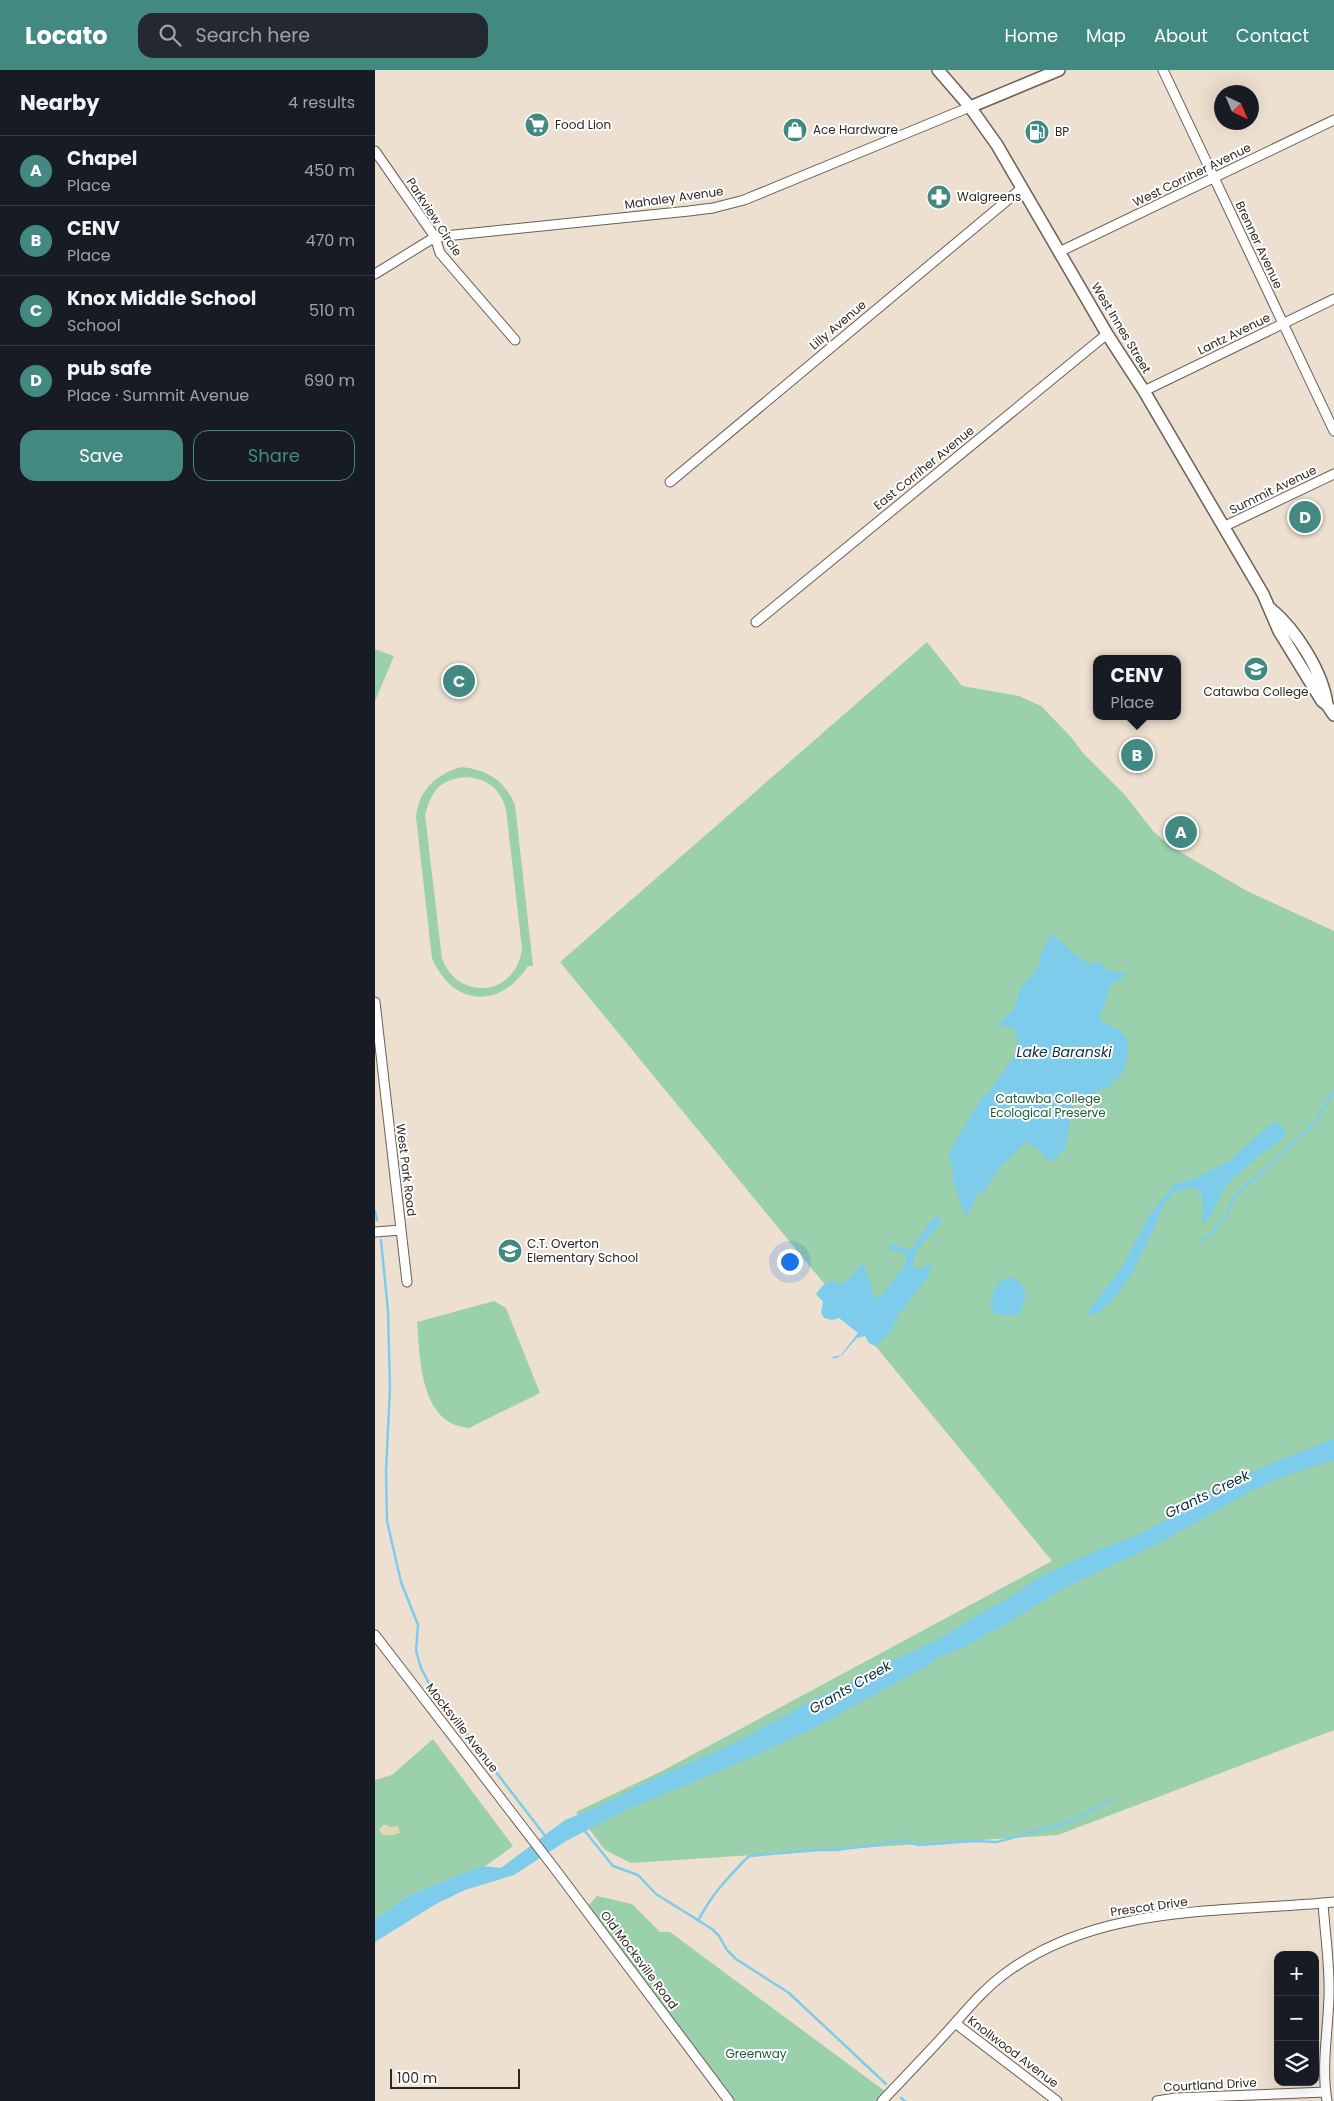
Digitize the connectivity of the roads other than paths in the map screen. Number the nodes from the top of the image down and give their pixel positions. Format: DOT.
graph roads {
  1 [pos="938,70"];
  2 [pos="1059,70"];
  3 [pos="1163,70"];
  4 [pos="970,107"];
  5 [pos="1334,120"];
  6 [pos="375,151"];
  7 [pos="1214,179"];
  8 [pos="1022,188"];
  9 [pos="435,237"];
  10 [pos="1059,252"];
  11 [pos="375,274"];
  12 [pos="1334,299"];
  13 [pos="1282,324"];
  14 [pos="1107,334"];
  15 [pos="515,340"];
  16 [pos="1144,391"];
  17 [pos="1334,431"];
  18 [pos="1334,474"];
  19 [pos="670,482"];
  20 [pos="1223,527"];
  21 [pos="756,622"];
  22 [pos="1334,716"];
  23 [pos="375,1002"];
  24 [pos="379,1077"];
  25 [pos="380,1090"];
  26 [pos="401,1230"];
  27 [pos="375,1232"];
  28 [pos="407,1282"];
  29 [pos="375,1635"];
  30 [pos="529,1835"];
  31 [pos="1334,1902"];
  32 [pos="1323,1903"];
  33 [pos="955,2023"];
  34 [pos="1327,2097"];
  35 [pos="729,2101"];
  36 [pos="883,2101"];
  37 [pos="1057,2101"];
  38 [pos="1157,2101"];
  1 -- 4 [label="main road, West Innes Street"];
  2 -- 4 [label="main road"];
  3 -- 7 [label="street, Brenner Avenue"];
  4 -- 8 [label="main road, West Innes Street"];
  4 -- 9 [label="street, Mahaley Avenue"];
  5 -- 7 [label="street, West Corriher Avenue"];
  6 -- 9 [label="street, Parkview Circle"];
  7 -- 10 [label="street, West Corriher Avenue"];
  7 -- 13 [label="street, Brenner Avenue"];
  8 -- 10 [label="main road, West Innes Street"];
  8 -- 19 [label="street, Lilly Avenue"];
  9 -- 11 [label="street, Mahaley Avenue"];
  9 -- 15 [label="street, Parkview Circle"];
  10 -- 14 [label="main road, West Innes Street"];
  12 -- 13 [label="street, Lantz Avenue"];
  13 -- 16 [label="street, Lantz Avenue"];
  13 -- 17 [label="street, Brenner Avenue"];
  14 -- 16 [label="main road, West Innes Street"];
  14 -- 21 [label="street, East Corriher Avenue"];
  16 -- 20 [label="main road, West Innes Street"];
  18 -- 20 [label="street, Summit Avenue"];
  20 -- 22 [label="main road, West Innes Street"];
  23 -- 24 [label="street, West Park Road"];
  24 -- 25 [label="street, West Park Road"];
  25 -- 26 [label="street, West Park Road"];
  26 -- 27 [label="street"];
  26 -- 28 [label="street, West Park Road"];
  29 -- 30 [label="street, Mocksville Avenue"];
  30 -- 35 [label="street, Old Mocksville Road"];
  31 -- 32 [label="street, Prescot Drive"];
  32 -- 33 [label="street, Prescot Drive"];
  32 -- 34 [label="street"];
  33 -- 36 [label="street, Prescot Drive"];
  33 -- 37 [label="street, Knollwood Avenue"];
  34 -- 38 [label="street, Courtland Drive"];
}
